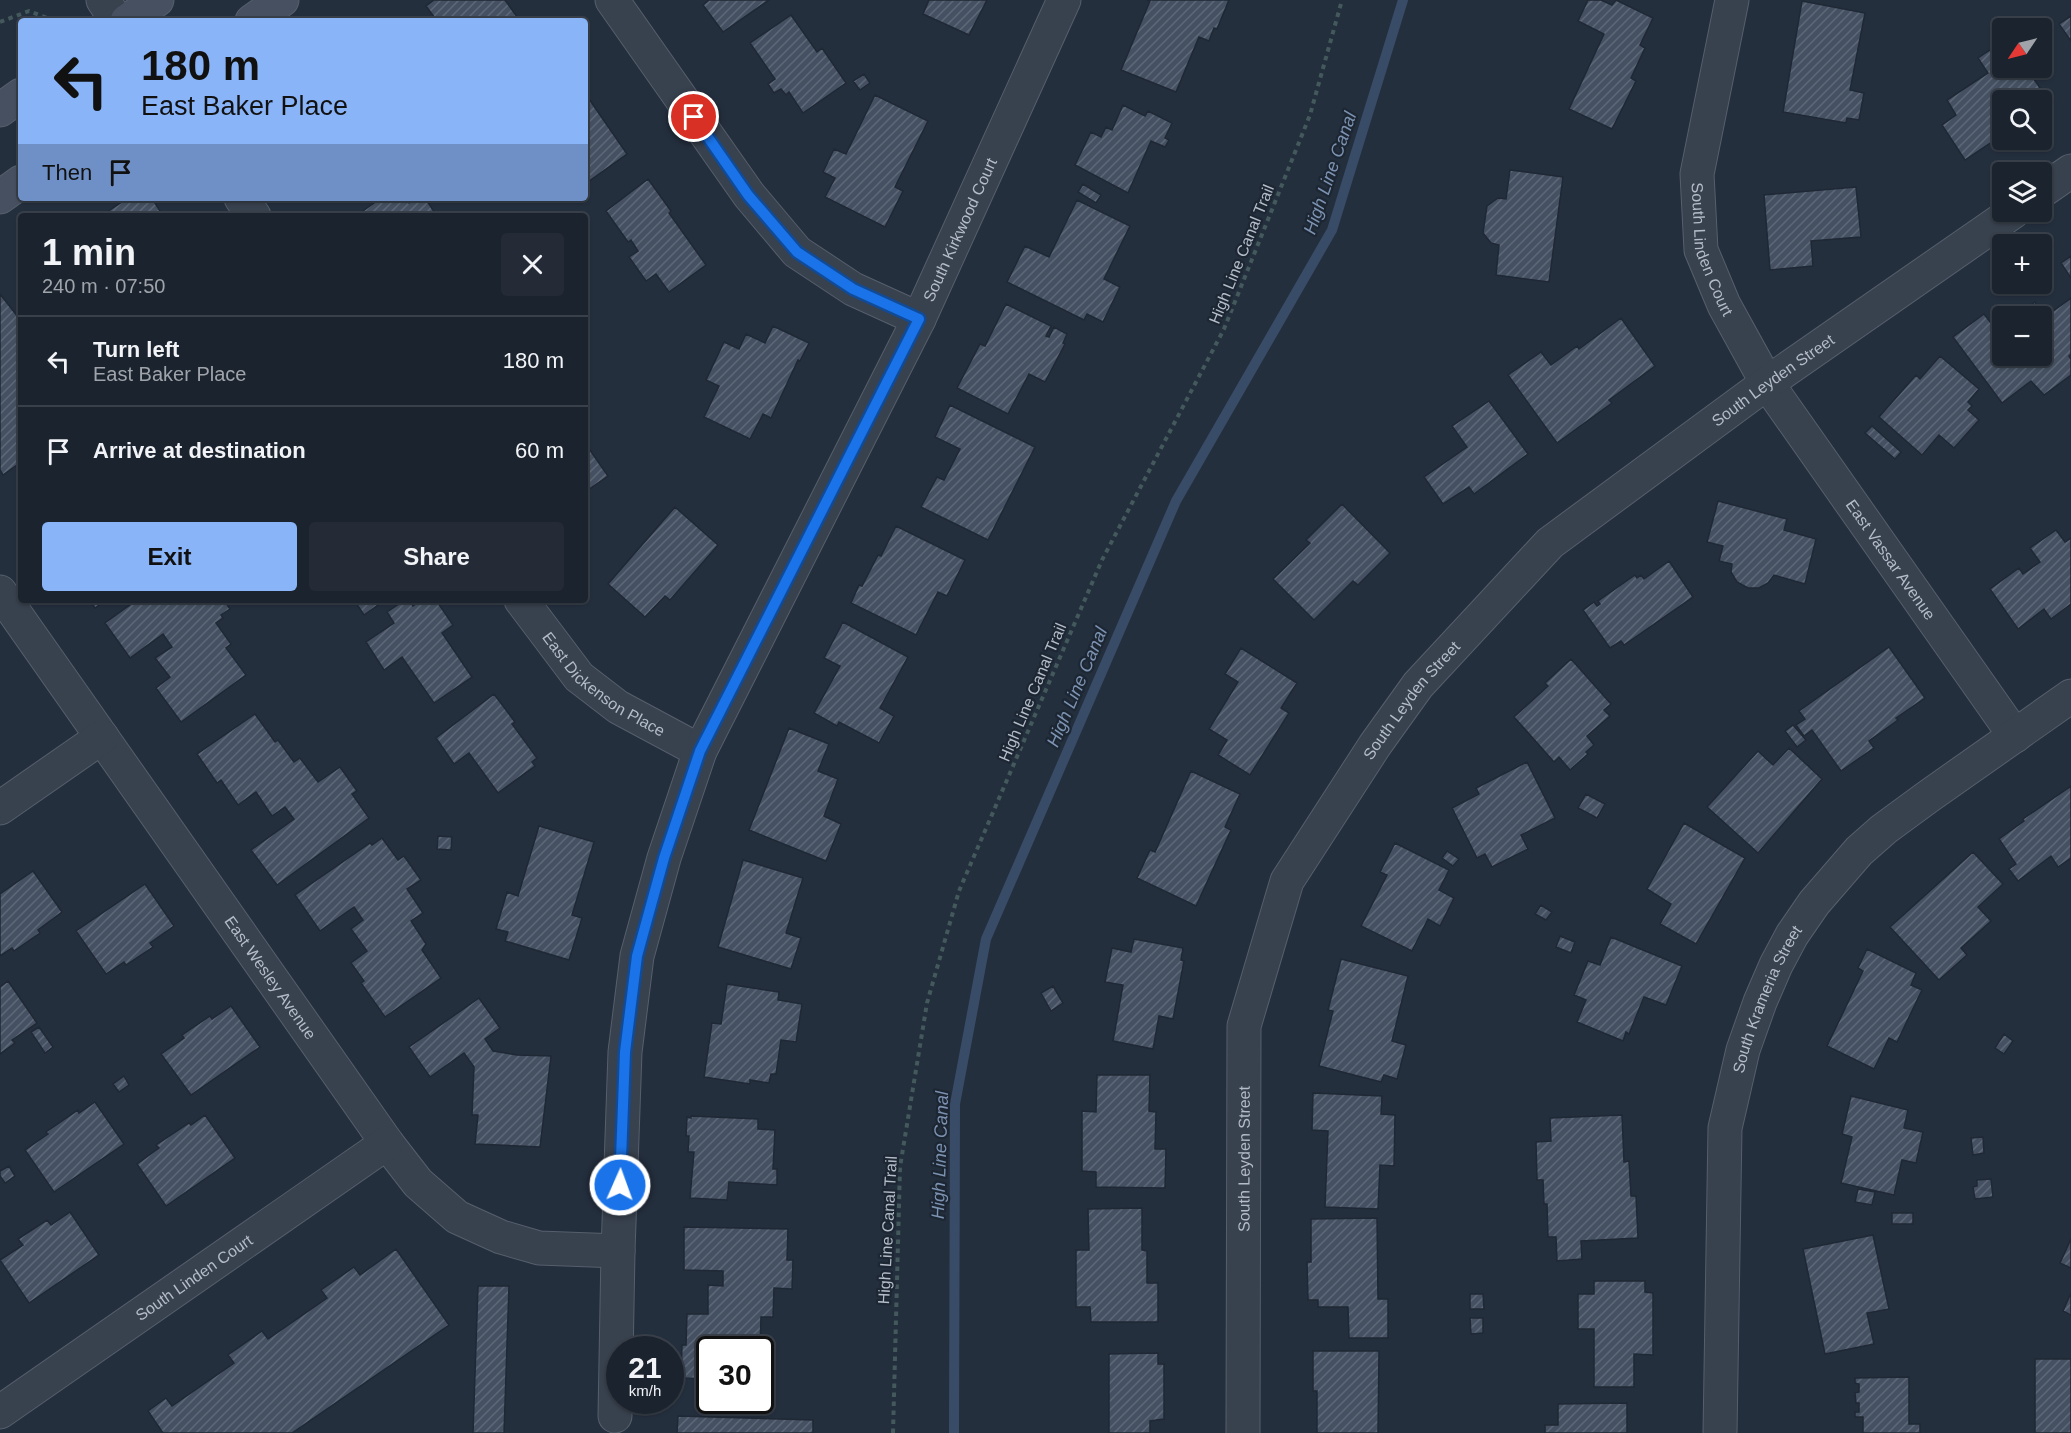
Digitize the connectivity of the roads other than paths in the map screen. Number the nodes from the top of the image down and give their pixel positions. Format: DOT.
graph roads {
  1 [pos="103,0"];
  2 [pos="157,0"];
  3 [pos="282,0"];
  4 [pos="612,0"];
  5 [pos="1064,0"];
  6 [pos="1732,0"];
  7 [pos="115,18"];
  8 [pos="131,18"];
  9 [pos="256,18"];
  10 [pos="18,98"];
  11 [pos="0,110"];
  12 [pos="2071,171"];
  13 [pos="2052,184"];
  14 [pos="18,185"];
  15 [pos="0,197"];
  16 [pos="1999,222"];
  17 [pos="919,319"];
  18 [pos="1767,383"];
  19 [pos="0,592"];
  20 [pos="523,603"];
  21 [pos="2071,696"];
  22 [pos="2015,736"];
  23 [pos="102,737"];
  24 [pos="700,751"];
  25 [pos="0,807"];
  26 [pos="387,1143"];
  27 [pos="618,1251"];
  28 [pos="0,1412"];
  29 [pos="615,1416"];
  30 [pos="1243,1433"];
  31 [pos="1719,1433"];
  1 -- 7 [label="street"];
  2 -- 8 [label="main road"];
  3 -- 9 [label="main road"];
  4 -- 17 [label="street"];
  5 -- 17 [label="street, South Kirkwood Court"];
  6 -- 18 [label="street, South Linden Court"];
  10 -- 11 [label="main road"];
  12 -- 13 [label="street"];
  14 -- 15 [label="main road"];
  16 -- 18 [label="street, South Leyden Street"];
  17 -- 24 [label="street, South Kirkwood Court"];
  18 -- 22 [label="street, East Vassar Avenue"];
  18 -- 30 [label="street, South Leyden Street"];
  19 -- 23 [label="street, East Wesley Avenue"];
  20 -- 24 [label="street, East Dickenson Place"];
  21 -- 22 [label="street, South Krameria Street"];
  22 -- 31 [label="street, South Krameria Street"];
  23 -- 25 [label="street"];
  23 -- 26 [label="street, East Wesley Avenue"];
  24 -- 27 [label="street, South Kirkwood Court"];
  26 -- 27 [label="street, East Wesley Avenue"];
  26 -- 28 [label="street, South Linden Court"];
  27 -- 29 [label="street, South Kirkwood Court"];
}
